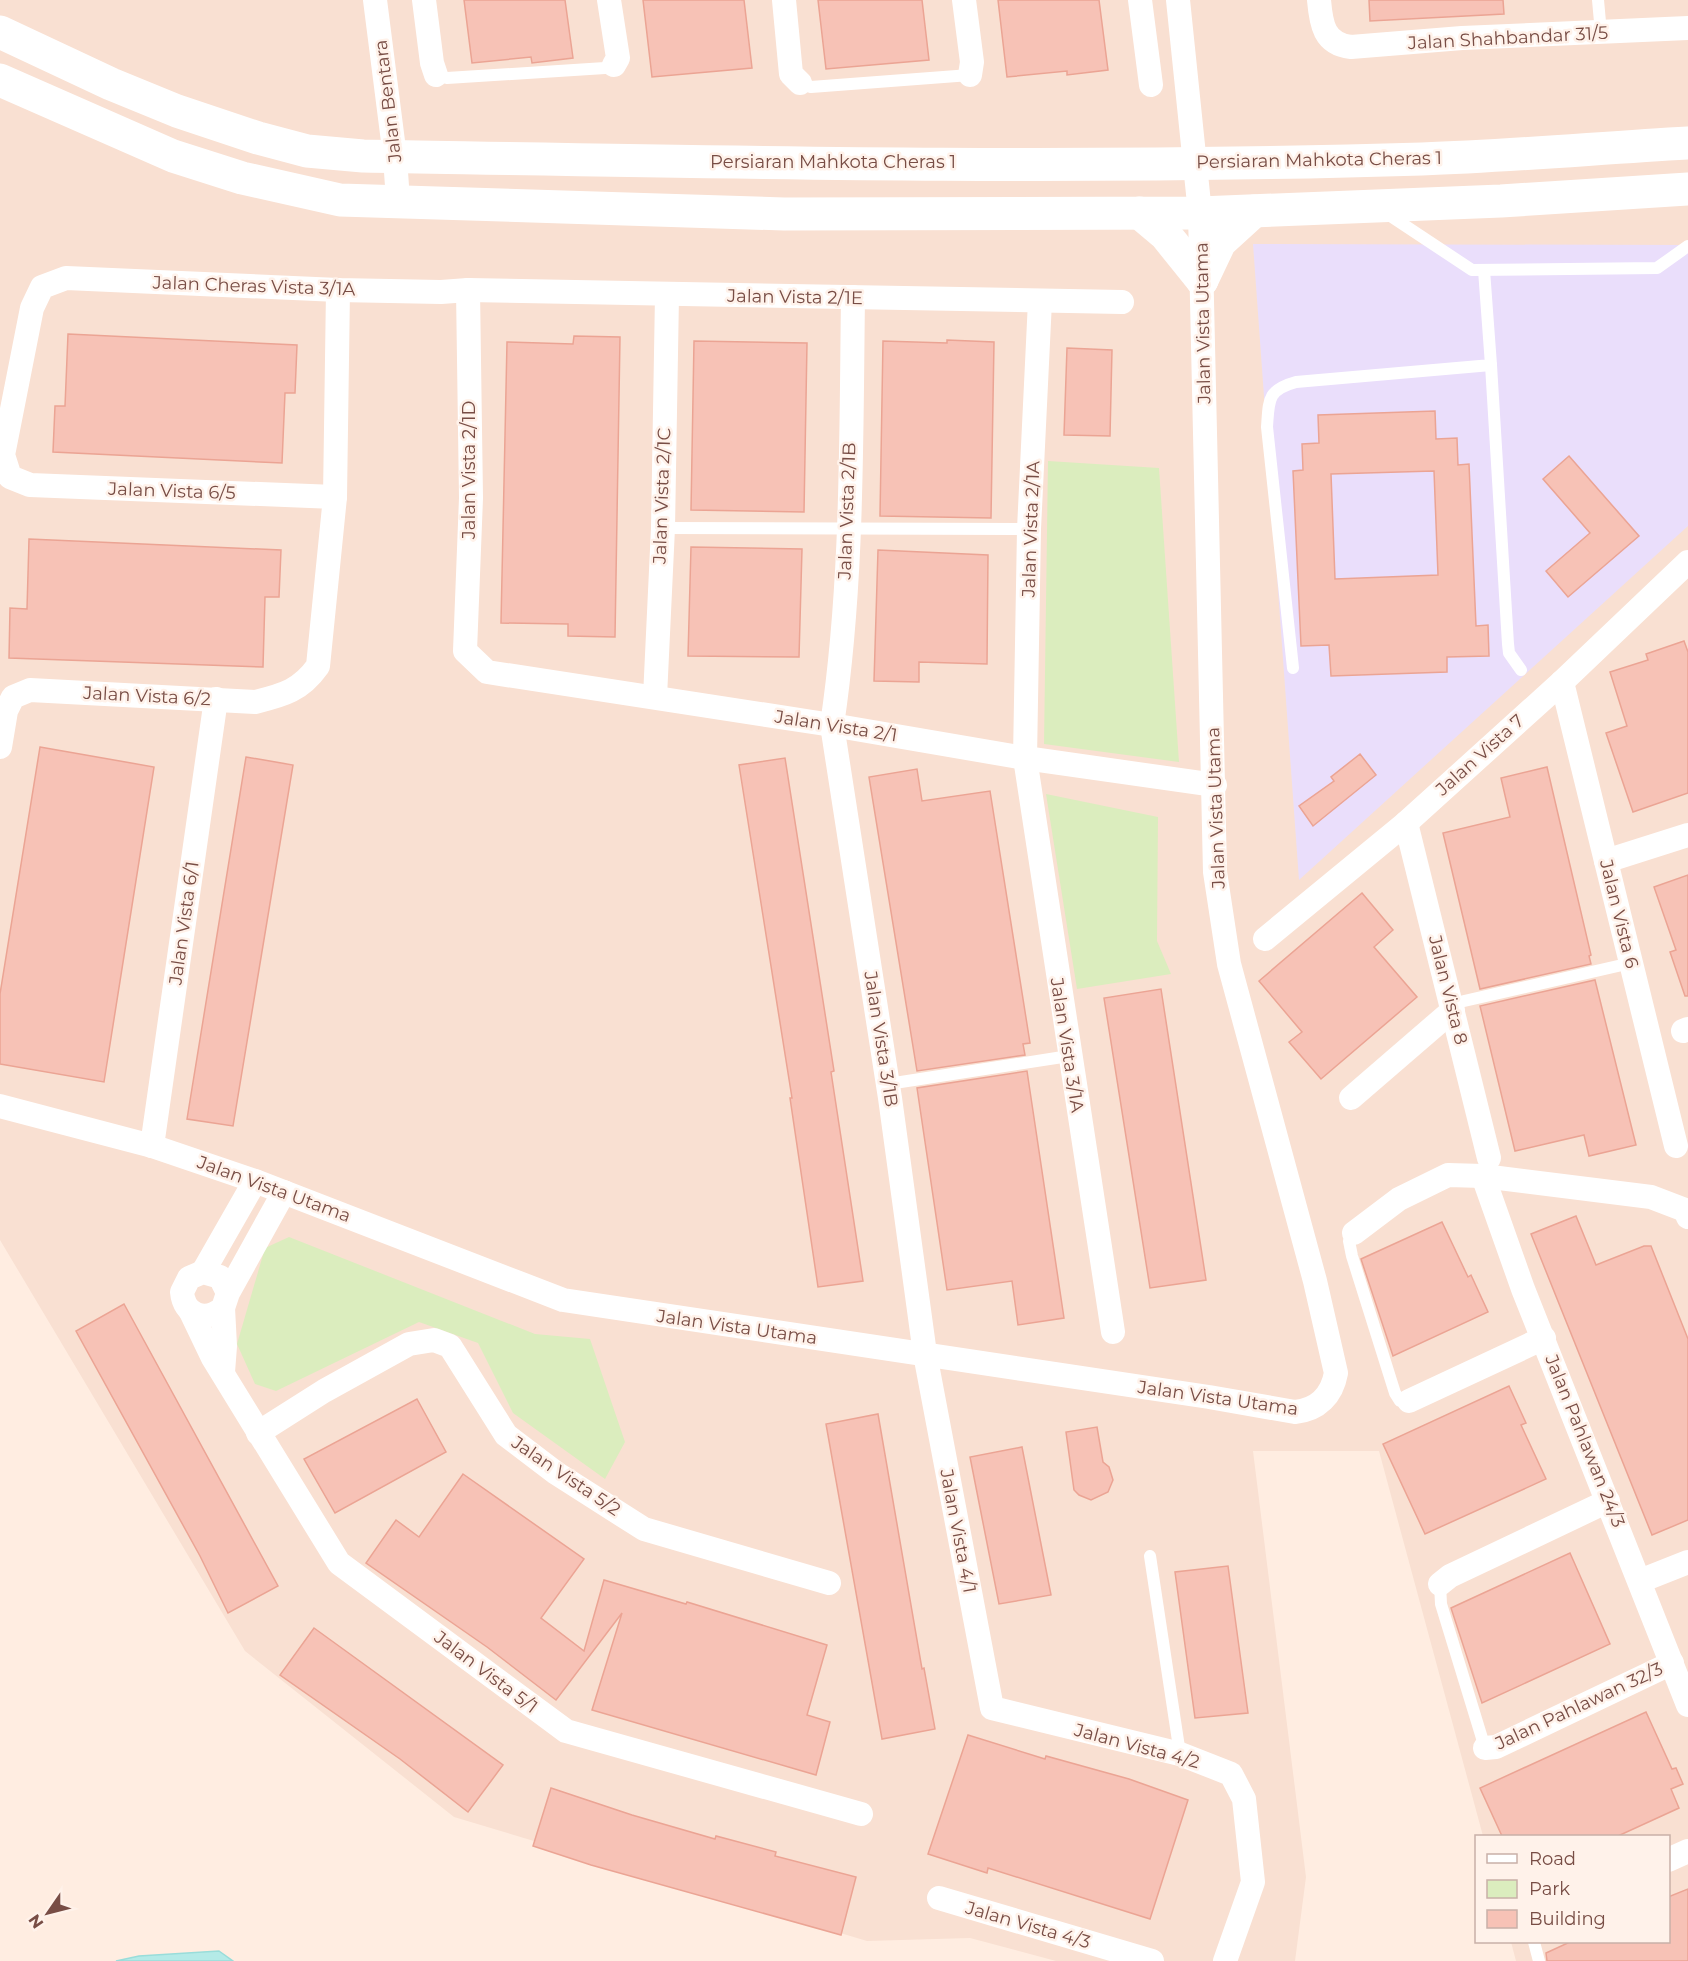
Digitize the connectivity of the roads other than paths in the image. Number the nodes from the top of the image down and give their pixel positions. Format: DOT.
graph roads {
  1 [pos="375,0"];
  2 [pos="424,0"];
  3 [pos="609,0"];
  4 [pos="784,0"];
  5 [pos="964,0"];
  6 [pos="1140,0"];
  7 [pos="1178,0"];
  8 [pos="1319,0"];
  9 [pos="1598,0"];
  10 [pos="1688,28"];
  11 [pos="0,32"];
  12 [pos="1601,33"];
  13 [pos="614,65"];
  14 [pos="436,75"];
  15 [pos="970,75"];
  16 [pos="0,80"];
  17 [pos="800,83"];
  18 [pos="1151,85"];
  19 [pos="1688,143"];
  20 [pos="395,157"];
  21 [pos="1195,162"];
  22 [pos="1688,189"];
  23 [pos="398,201"];
  24 [pos="1374,205"];
  25 [pos="1254,211"];
  26 [pos="1140,213"];
  27 [pos="1200,213"];
  28 [pos="1688,246"];
  29 [pos="1484,270"];
  30 [pos="1202,280"];
  31 [pos="338,290"];
  32 [pos="468,290"];
  33 [pos="667,295"];
  34 [pos="853,297"];
  35 [pos="1040,301"];
  36 [pos="1122,302"];
  37 [pos="1491,365"];
  38 [pos="10,477"];
  39 [pos="335,497"];
  40 [pos="663,528"];
  41 [pos="848,528"];
  42 [pos="1029,529"];
  43 [pos="1688,562"];
  44 [pos="465,651"];
  45 [pos="1293,668"];
  46 [pos="1521,670"];
  47 [pos="1562,682"];
  48 [pos="655,697"];
  49 [pos="216,699"];
  50 [pos="832,725"];
  51 [pos="0,747"];
  52 [pos="1025,758"];
  53 [pos="1215,785"];
  54 [pos="1406,823"];
  55 [pos="1688,835"];
  56 [pos="1606,861"];
  57 [pos="1264,939"];
  58 [pos="1631,963"];
  59 [pos="1452,1007"];
  60 [pos="1069,1056"];
  61 [pos="888,1084"];
  62 [pos="1351,1098"];
  63 [pos="0,1106"];
  64 [pos="152,1146"];
  65 [pos="1676,1146"];
  66 [pos="1486,1167"];
  67 [pos="255,1181"];
  68 [pos="284,1192"];
  69 [pos="1688,1217"];
  70 [pos="1354,1233"];
  71 [pos="203,1272"];
  72 [pos="225,1301"];
  73 [pos="191,1312"];
  74 [pos="1113,1332"];
  75 [pos="1544,1338"];
  76 [pos="925,1354"];
  77 [pos="223,1372"];
  78 [pos="1409,1401"];
  79 [pos="258,1433"];
  80 [pos="1608,1501"];
  81 [pos="1150,1557"];
  82 [pos="1688,1562"];
  83 [pos="1640,1581"];
  84 [pos="829,1583"];
  85 [pos="1440,1584"];
  86 [pos="1672,1663"];
  87 [pos="1688,1705"];
  88 [pos="992,1708"];
  89 [pos="1485,1748"];
  90 [pos="1180,1754"];
  91 [pos="861,1814"];
  92 [pos="1688,1851"];
  93 [pos="1670,1859"];
  94 [pos="939,1898"];
  95 [pos="1534,1943"];
  96 [pos="1152,1961"];
  97 [pos="1225,1961"];
  98 [pos="1539,1961"];
  1 -- 20 [label="street, Jalan Bentara"];
  2 -- 14 [label="street"];
  3 -- 13 [label="street"];
  4 -- 17 [label="street"];
  5 -- 15 [label="street"];
  6 -- 18 [label="street"];
  7 -- 21 [label="street, Jalan Vista Utama"];
  8 -- 12 [label="street, Jalan Shahbandar 31/5"];
  9 -- 12 [label="lane"];
  10 -- 12 [label="street, Jalan Shahbandar 31/5"];
  11 -- 20 [label="main road, Persiaran Mahkota Cheras 1"];
  13 -- 14 [label="lane"];
  15 -- 17 [label="lane"];
  16 -- 23 [label="main road"];
  19 -- 21 [label="main road, Persiaran Mahkota Cheras 1"];
  20 -- 21 [label="main road, Persiaran Mahkota Cheras 1"];
  20 -- 23 [label="street, Jalan Bentara"];
  21 -- 27 [label="street, Jalan Vista Utama"];
  22 -- 24 [label="main road"];
  23 -- 26 [label="main road"];
  24 -- 25 [label="main road"];
  24 -- 29 [label="lane"];
  25 -- 27 [label="main road"];
  25 -- 30 [label="main road"];
  26 -- 27 [label="main road"];
  26 -- 30 [label="main road"];
  27 -- 30 [label="street, Jalan Vista Utama"];
  28 -- 29 [label="lane"];
  29 -- 37 [label="lane"];
  30 -- 53 [label="street, Jalan Vista Utama"];
  31 -- 32 [label="street, Jalan Cheras Vista 3/1A"];
  31 -- 38 [label="street, Jalan Cheras Vista 3/1A"];
  31 -- 39 [label="street, Jalan Vista 6/2"];
  32 -- 33 [label="street, Jalan Vista 2/1E"];
  32 -- 44 [label="street, Jalan Vista 2/1D"];
  33 -- 34 [label="street, Jalan Vista 2/1E"];
  33 -- 40 [label="street, Jalan Vista 2/1C"];
  34 -- 35 [label="street, Jalan Vista 2/1E"];
  34 -- 41 [label="street, Jalan Vista 2/1B"];
  35 -- 36 [label="street, Jalan Vista 2/1E"];
  35 -- 42 [label="street, Jalan Vista 2/1A"];
  37 -- 45 [label="lane"];
  37 -- 46 [label="lane"];
  38 -- 39 [label="street, Jalan Vista 6/5"];
  39 -- 49 [label="street, Jalan Vista 6/2"];
  40 -- 41 [label="lane"];
  40 -- 48 [label="street, Jalan Vista 2/1C"];
  41 -- 42 [label="lane"];
  41 -- 50 [label="street, Jalan Vista 2/1B"];
  42 -- 52 [label="street, Jalan Vista 2/1A"];
  43 -- 47 [label="street, Jalan Vista 7"];
  44 -- 48 [label="street, Jalan Vista 2/1"];
  47 -- 54 [label="street, Jalan Vista 7"];
  47 -- 56 [label="street, Jalan Vista 6"];
  48 -- 50 [label="street, Jalan Vista 2/1"];
  49 -- 51 [label="street, Jalan Vista 6/2"];
  49 -- 64 [label="street, Jalan Vista 6/1"];
  50 -- 52 [label="street, Jalan Vista 2/1"];
  50 -- 61 [label="street, Jalan Vista 3/1B"];
  52 -- 53 [label="street, Jalan Vista 2/1"];
  52 -- 60 [label="street, Jalan Vista 3/1A"];
  53 -- 76 [label="street, Jalan Vista Utama"];
  54 -- 57 [label="street, Jalan Vista 7"];
  54 -- 59 [label="street, Jalan Vista 8"];
  55 -- 56 [label="street"];
  56 -- 58 [label="street, Jalan Vista 6"];
  58 -- 59 [label="lane"];
  58 -- 65 [label="street, Jalan Vista 6"];
  59 -- 62 [label="street"];
  59 -- 66 [label="street, Jalan Vista 8"];
  60 -- 61 [label="lane"];
  60 -- 74 [label="street, Jalan Vista 3/1A"];
  61 -- 76 [label="street, Jalan Vista 3/1B"];
  63 -- 64 [label="street, Jalan Vista Utama"];
  64 -- 67 [label="street, Jalan Vista Utama"];
  66 -- 69 [label="street"];
  66 -- 70 [label="street"];
  66 -- 75 [label="street, Jalan Pahlawan 24/3"];
  67 -- 68 [label="street, Jalan Vista Utama"];
  67 -- 71 [label="street"];
  68 -- 72 [label="street"];
  68 -- 76 [label="street, Jalan Vista Utama"];
  70 -- 78 [label="lane"];
  71 -- 72 [label="street"];
  71 -- 73 [label="street"];
  72 -- 73 [label="street"];
  72 -- 77 [label="street"];
  73 -- 77 [label="street, Jalan Vista 5/1"];
  75 -- 78 [label="street"];
  75 -- 80 [label="street, Jalan Pahlawan 24/3"];
  76 -- 88 [label="street, Jalan Vista 4/1"];
  77 -- 79 [label="street, Jalan Vista 5/1"];
  79 -- 84 [label="street, Jalan Vista 5/2"];
  79 -- 91 [label="street, Jalan Vista 5/1"];
  80 -- 83 [label="street, Jalan Pahlawan 24/3"];
  80 -- 85 [label="street"];
  81 -- 90 [label="lane"];
  82 -- 83 [label="street"];
  83 -- 86 [label="street, Jalan Pahlawan 24/3"];
  85 -- 89 [label="lane"];
  86 -- 87 [label="street, Jalan Pahlawan 24/3"];
  86 -- 89 [label="street, Jalan Pahlawan 32/3"];
  88 -- 90 [label="street, Jalan Vista 4/2"];
  90 -- 97 [label="street, Jalan Vista 4/2"];
  92 -- 93 [label="street"];
  94 -- 96 [label="street, Jalan Vista 4/3"];
  95 -- 98 [label="lane"];
}
